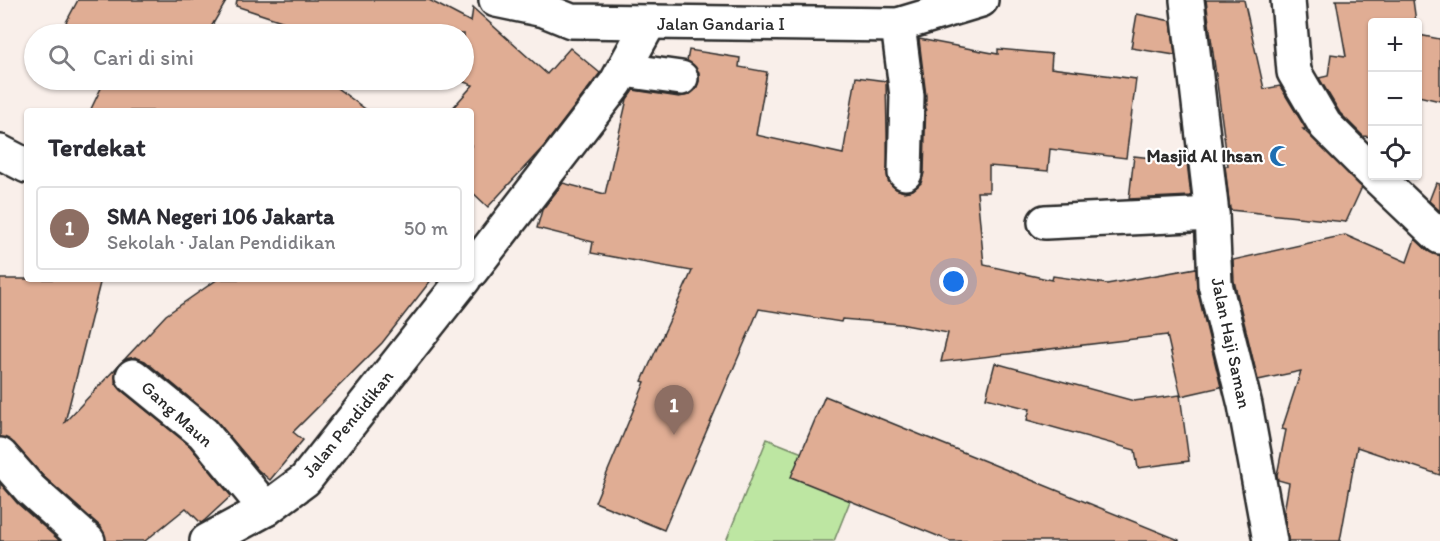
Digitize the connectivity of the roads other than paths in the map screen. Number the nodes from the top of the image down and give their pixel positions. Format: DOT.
graph roads {
  1 [pos="496,0"];
  2 [pos="981,0"];
  3 [pos="1187,0"];
  4 [pos="1288,0"];
  5 [pos="698,11"];
  6 [pos="649,23"];
  7 [pos="898,25"];
  8 [pos="624,70"];
  9 [pos="681,78"];
  10 [pos="0,152"];
  11 [pos="24,164"];
  12 [pos="1368,168"];
  13 [pos="905,173"];
  14 [pos="1380,180"];
  15 [pos="1212,214"];
  16 [pos="1045,222"];
  17 [pos="1440,237"];
  18 [pos="474,263"];
  19 [pos="459,282"];
  20 [pos="133,376"];
  21 [pos="0,455"];
  22 [pos="266,509"];
  23 [pos="88,541"];
  24 [pos="207,541"];
  25 [pos="1270,541"];
  1 -- 6 [label="street, Jalan Gandaria I"];
  2 -- 7 [label="street, Jalan Gandaria I"];
  3 -- 15 [label="street, Jalan Haji Saman"];
  4 -- 12 [label="street"];
  5 -- 6 [label="street, Jalan Gandaria I"];
  5 -- 7 [label="street, Jalan Gandaria I"];
  6 -- 8 [label="street, Jalan Pendidikan"];
  7 -- 13 [label="street"];
  8 -- 9 [label="street"];
  8 -- 18 [label="street, Jalan Pendidikan"];
  10 -- 11 [label="street"];
  14 -- 17 [label="street"];
  15 -- 16 [label="street"];
  15 -- 25 [label="street, Jalan Haji Saman"];
  19 -- 22 [label="street, Jalan Pendidikan"];
  20 -- 22 [label="street, Gang Maun"];
  21 -- 23 [label="street"];
  22 -- 24 [label="street, Jalan Pendidikan"];
}
